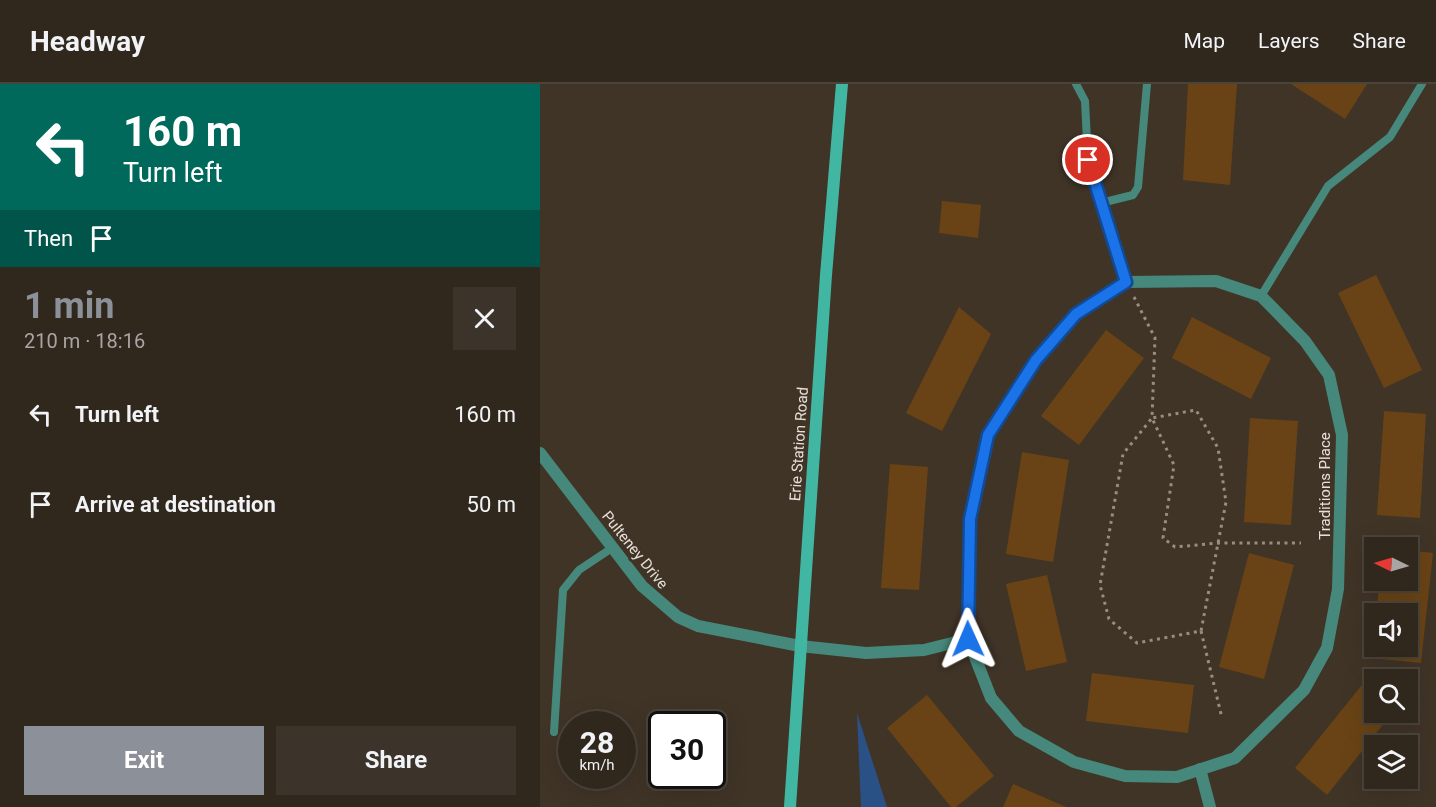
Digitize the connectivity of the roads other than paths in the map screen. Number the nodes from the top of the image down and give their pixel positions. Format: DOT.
graph roads {
  1 [pos="842,84"];
  2 [pos="1088,84"];
  3 [pos="1147,84"];
  4 [pos="1422,84"];
  5 [pos="1077,86"];
  6 [pos="1101,203"];
  7 [pos="1126,282"];
  8 [pos="1261,296"];
  9 [pos="540,453"];
  10 [pos="612,548"];
  11 [pos="968,639"];
  12 [pos="800,646"];
  13 [pos="554,732"];
  14 [pos="1200,770"];
  15 [pos="790,807"];
  16 [pos="1210,807"];
  1 -- 12 [label="street, Erie Station Road"];
  2 -- 5 [label="lane"];
  3 -- 6 [label="lane"];
  4 -- 8 [label="lane"];
  5 -- 6 [label="lane"];
  6 -- 7 [label="lane"];
  7 -- 8 [label="street, Traditions Place"];
  7 -- 11 [label="street, Traditions Place"];
  8 -- 14 [label="street, Traditions Place"];
  9 -- 10 [label="street, Pulteney Drive"];
  10 -- 12 [label="street, Pulteney Drive"];
  10 -- 13 [label="lane"];
  11 -- 12 [label="street, Pulteney Drive"];
  11 -- 14 [label="street, Traditions Place"];
  12 -- 15 [label="street, Erie Station Road"];
  14 -- 16 [label="street"];
}
